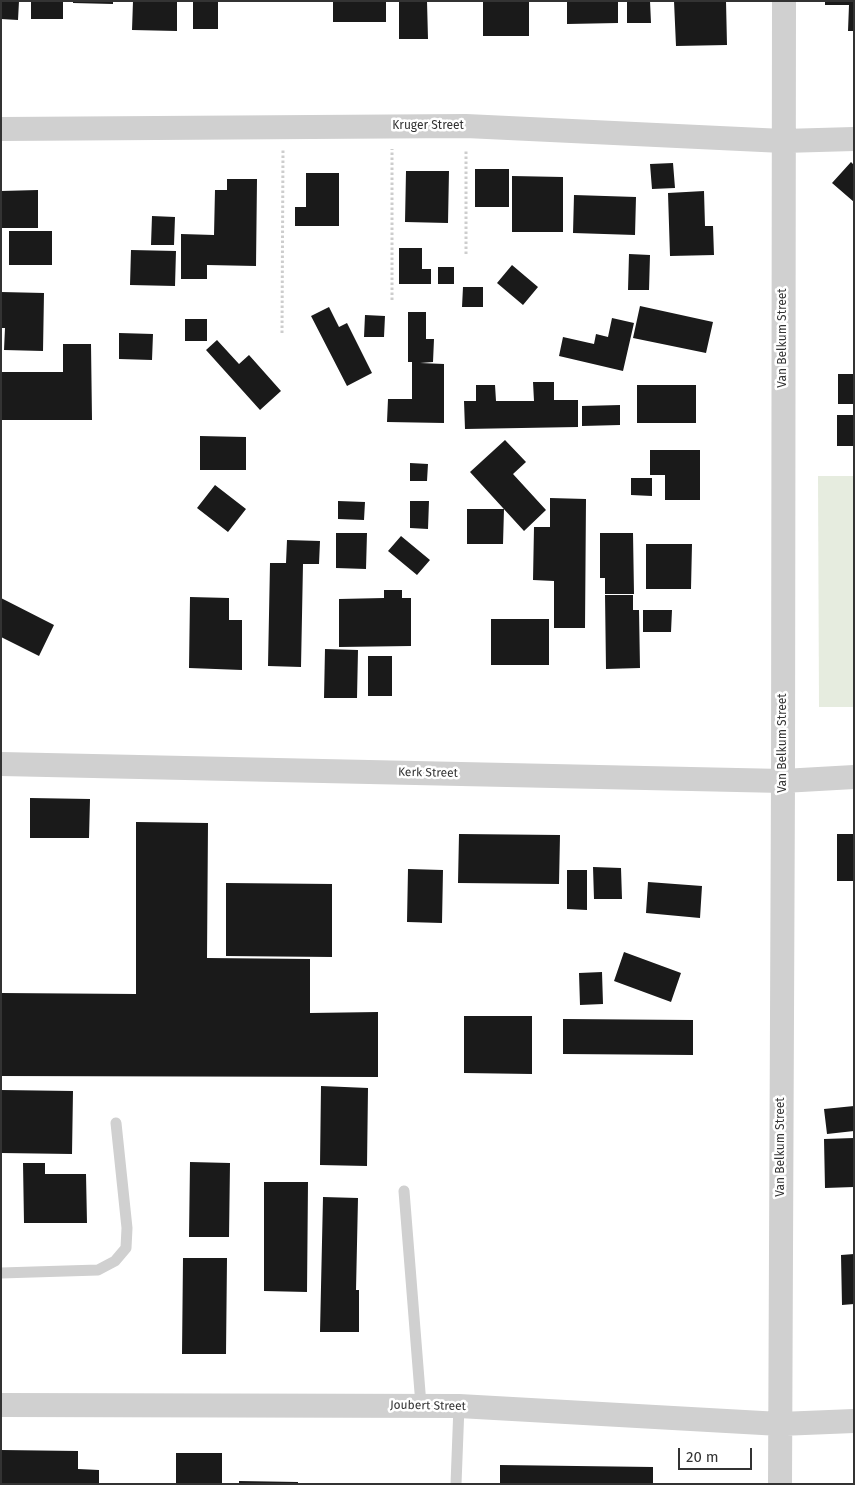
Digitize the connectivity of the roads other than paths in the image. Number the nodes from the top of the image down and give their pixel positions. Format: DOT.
graph roads {
  1 [pos="784,1"];
  2 [pos="1,129"];
  3 [pos="854,139"];
  4 [pos="783,141"];
  5 [pos="1,764"];
  6 [pos="854,777"];
  7 [pos="783,781"];
  8 [pos="116,1123"];
  9 [pos="404,1191"];
  10 [pos="1,1273"];
  11 [pos="1,1405"];
  12 [pos="422,1406"];
  13 [pos="458,1406"];
  14 [pos="854,1421"];
  15 [pos="780,1424"];
  16 [pos="456,1484"];
  17 [pos="780,1484"];
  1 -- 4 [label="street, Van Belkum Street"];
  2 -- 4 [label="street, Kruger Street"];
  3 -- 4 [label="street, Kruger Street"];
  4 -- 7 [label="street, Van Belkum Street"];
  5 -- 7 [label="street, Kerk Street"];
  6 -- 7 [label="street, Kerk Street"];
  7 -- 15 [label="street, Van Belkum Street"];
  8 -- 10 [label="lane"];
  9 -- 12 [label="lane"];
  11 -- 12 [label="street, Joubert Street"];
  12 -- 13 [label="street, Joubert Street"];
  13 -- 15 [label="street, Joubert Street"];
  13 -- 16 [label="lane"];
  14 -- 15 [label="street, Joubert Street"];
  15 -- 17 [label="street, Van Belkum Street"];
}
